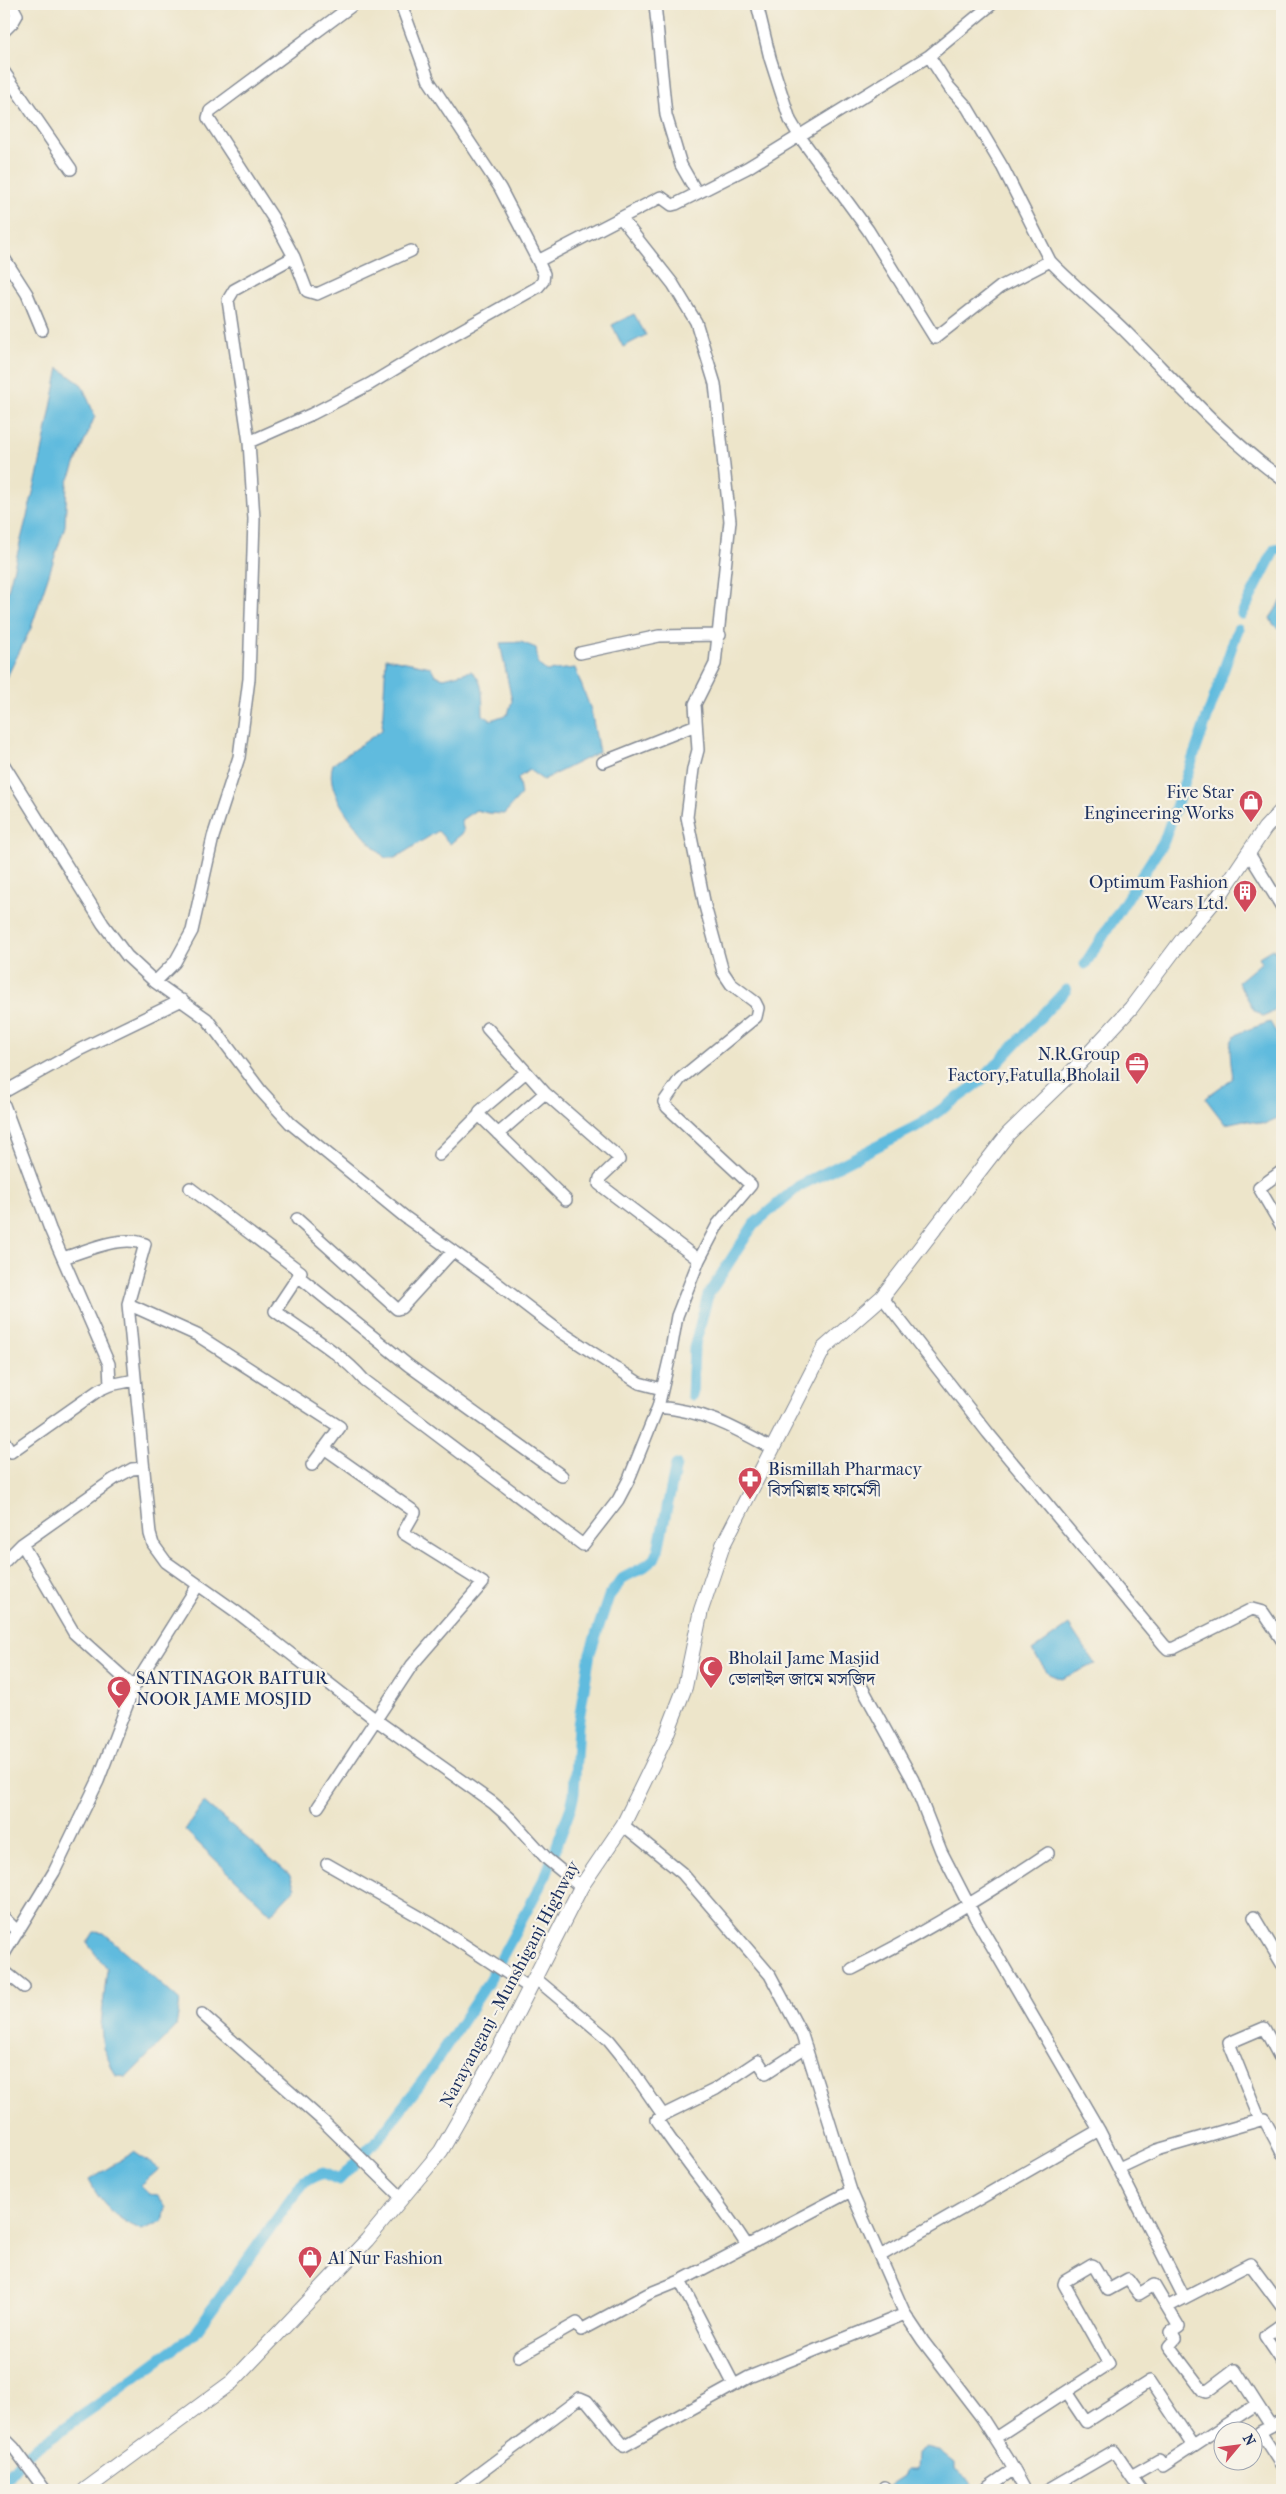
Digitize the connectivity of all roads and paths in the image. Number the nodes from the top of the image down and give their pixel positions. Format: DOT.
graph roads {
  1 [pos="11,4"];
  2 [pos="354,4"];
  3 [pos="401,4"];
  4 [pos="655,4"];
  5 [pos="757,4"];
  6 [pos="992,4"];
  7 [pos="4,32"];
  8 [pos="929,56"];
  9 [pos="4,72"];
  10 [pos="800,137"];
  11 [pos="71,169"];
  12 [pos="697,193"];
  13 [pos="621,218"];
  14 [pos="411,251"];
  15 [pos="294,257"];
  16 [pos="4,258"];
  17 [pos="538,261"];
  18 [pos="1050,261"];
  19 [pos="42,330"];
  20 [pos="249,442"];
  21 [pos="1282,479"];
  22 [pos="720,635"];
  23 [pos="580,653"];
  24 [pos="696,724"];
  25 [pos="603,762"];
  26 [pos="4,765"];
  27 [pos="1282,810"];
  28 [pos="1248,852"];
  29 [pos="1282,907"];
  30 [pos="155,982"];
  31 [pos="182,1000"];
  32 [pos="487,1028"];
  33 [pos="526,1072"];
  34 [pos="4,1092"];
  35 [pos="545,1093"];
  36 [pos="4,1105"];
  37 [pos="479,1115"];
  38 [pos="498,1134"];
  39 [pos="439,1155"];
  40 [pos="1282,1171"];
  41 [pos="190,1188"];
  42 [pos="566,1200"];
  43 [pos="297,1219"];
  44 [pos="1282,1227"];
  45 [pos="453,1251"];
  46 [pos="63,1258"];
  47 [pos="699,1260"];
  48 [pos="298,1276"];
  49 [pos="882,1297"];
  50 [pos="128,1304"];
  51 [pos="134,1380"];
  52 [pos="110,1385"];
  53 [pos="662,1389"];
  54 [pos="658,1407"];
  55 [pos="4,1441"];
  56 [pos="324,1448"];
  57 [pos="771,1448"];
  58 [pos="7,1454"];
  59 [pos="312,1465"];
  60 [pos="144,1468"];
  61 [pos="562,1476"];
  62 [pos="22,1544"];
  63 [pos="4,1562"];
  64 [pos="198,1585"];
  65 [pos="1282,1640"];
  66 [pos="854,1673"];
  67 [pos="134,1686"];
  68 [pos="376,1720"];
  69 [pos="318,1807"];
  70 [pos="622,1825"];
  71 [pos="1048,1853"];
  72 [pos="327,1864"];
  73 [pos="581,1887"];
  74 [pos="969,1906"];
  75 [pos="1254,1917"];
  76 [pos="4,1918"];
  77 [pos="18,1932"];
  78 [pos="4,1954"];
  79 [pos="1282,1964"];
  80 [pos="852,1969"];
  81 [pos="4,1971"];
  82 [pos="532,1983"];
  83 [pos="24,1987"];
  84 [pos="202,2014"];
  85 [pos="806,2047"];
  86 [pos="1282,2056"];
  87 [pos="663,2115"];
  88 [pos="1260,2120"];
  89 [pos="1099,2130"];
  90 [pos="1279,2139"];
  91 [pos="1282,2153"];
  92 [pos="1119,2168"];
  93 [pos="851,2191"];
  94 [pos="402,2198"];
  95 [pos="746,2244"];
  96 [pos="880,2256"];
  97 [pos="680,2281"];
  98 [pos="1184,2297"];
  99 [pos="1167,2307"];
  100 [pos="1282,2307"];
  101 [pos="905,2314"];
  102 [pos="1282,2324"];
  103 [pos="520,2356"];
  104 [pos="1282,2361"];
  105 [pos="734,2385"];
  106 [pos="1066,2392"];
  107 [pos="1257,2404"];
  108 [pos="1282,2420"];
  109 [pos="1271,2426"];
  110 [pos="4,2438"];
  111 [pos="995,2438"];
  112 [pos="1193,2446"];
  113 [pos="1282,2466"];
  114 [pos="1014,2469"];
  115 [pos="1131,2476"];
  116 [pos="44,2490"];
  117 [pos="85,2490"];
  118 [pos="457,2490"];
  119 [pos="984,2490"];
  120 [pos="1025,2490"];
  121 [pos="1047,2490"];
  122 [pos="1141,2490"];
  1 -- 7 [label="street"];
  2 -- 15 [label="street"];
  3 -- 17 [label="street"];
  4 -- 12 [label="street"];
  5 -- 10 [label="street"];
  6 -- 8 [label="street"];
  8 -- 10 [label="street"];
  8 -- 18 [label="street"];
  9 -- 11 [label="street"];
  10 -- 12 [label="street"];
  10 -- 18 [label="street"];
  12 -- 13 [label="street"];
  13 -- 17 [label="street"];
  13 -- 22 [label="street"];
  14 -- 15 [label="street"];
  15 -- 20 [label="street"];
  16 -- 19 [label="street"];
  17 -- 20 [label="street"];
  18 -- 21 [label="street"];
  20 -- 30 [label="street"];
  22 -- 23 [label="street"];
  22 -- 24 [label="street"];
  24 -- 25 [label="street"];
  24 -- 47 [label="street"];
  26 -- 30 [label="street"];
  27 -- 28 [label="main road, Narayanganj - Munshiganj Highway"];
  28 -- 29 [label="street"];
  28 -- 49 [label="main road, Narayanganj - Munshiganj Highway"];
  30 -- 31 [label="street"];
  31 -- 34 [label="street"];
  31 -- 45 [label="street"];
  32 -- 33 [label="street"];
  33 -- 35 [label="street"];
  33 -- 37 [label="street"];
  35 -- 38 [label="street"];
  35 -- 47 [label="street"];
  36 -- 46 [label="street"];
  37 -- 38 [label="street"];
  37 -- 39 [label="street"];
  38 -- 42 [label="street"];
  40 -- 44 [label="street"];
  41 -- 48 [label="street"];
  43 -- 45 [label="street"];
  45 -- 53 [label="street"];
  46 -- 50 [label="street"];
  46 -- 52 [label="street"];
  47 -- 53 [label="street"];
  48 -- 54 [label="street"];
  48 -- 61 [label="street"];
  49 -- 57 [label="main road, Narayanganj - Munshiganj Highway"];
  49 -- 65 [label="street"];
  50 -- 51 [label="street"];
  50 -- 56 [label="street"];
  51 -- 52 [label="street"];
  51 -- 60 [label="street"];
  52 -- 58 [label="street"];
  53 -- 54 [label="street"];
  54 -- 57 [label="street"];
  55 -- 58 [label="street"];
  56 -- 59 [label="street"];
  56 -- 68 [label="street"];
  57 -- 70 [label="main road, Narayanganj - Munshiganj Highway"];
  60 -- 62 [label="street"];
  60 -- 64 [label="street"];
  62 -- 63 [label="street"];
  62 -- 67 [label="street"];
  64 -- 67 [label="street"];
  64 -- 68 [label="street"];
  66 -- 74 [label="street"];
  67 -- 77 [label="street"];
  68 -- 69 [label="street"];
  68 -- 73 [label="street"];
  70 -- 73 [label="main road, Narayanganj - Munshiganj Highway"];
  70 -- 85 [label="street"];
  71 -- 74 [label="street"];
  72 -- 82 [label="street"];
  73 -- 82 [label="main road, Narayanganj - Munshiganj Highway"];
  74 -- 80 [label="street"];
  74 -- 89 [label="street"];
  75 -- 79 [label="street"];
  76 -- 77 [label="street"];
  77 -- 78 [label="street"];
  81 -- 83 [label="street"];
  82 -- 87 [label="street"];
  82 -- 94 [label="main road, Narayanganj - Munshiganj Highway"];
  84 -- 94 [label="street"];
  85 -- 87 [label="street"];
  85 -- 93 [label="street"];
  86 -- 88 [label="street"];
  87 -- 95 [label="street"];
  88 -- 90 [label="street"];
  88 -- 92 [label="street"];
  89 -- 92 [label="street"];
  89 -- 96 [label="street"];
  90 -- 91 [label="street"];
  92 -- 98 [label="street"];
  93 -- 95 [label="street"];
  93 -- 96 [label="street"];
  94 -- 117 [label="main road, Narayanganj - Munshiganj Highway"];
  95 -- 97 [label="street"];
  96 -- 101 [label="street"];
  97 -- 103 [label="street"];
  97 -- 105 [label="street"];
  98 -- 99 [label="street"];
  98 -- 100 [label="street"];
  99 -- 106 [label="street"];
  99 -- 107 [label="street"];
  101 -- 105 [label="street"];
  101 -- 111 [label="street"];
  102 -- 104 [label="street"];
  105 -- 118 [label="street"];
  106 -- 111 [label="street"];
  106 -- 112 [label="street"];
  107 -- 109 [label="street"];
  107 -- 112 [label="street"];
  108 -- 109 [label="street"];
  109 -- 113 [label="street"];
  110 -- 116 [label="street"];
  111 -- 114 [label="street"];
  112 -- 115 [label="street"];
  114 -- 119 [label="street"];
  114 -- 120 [label="street"];
  115 -- 121 [label="street"];
  115 -- 122 [label="street"];
}
